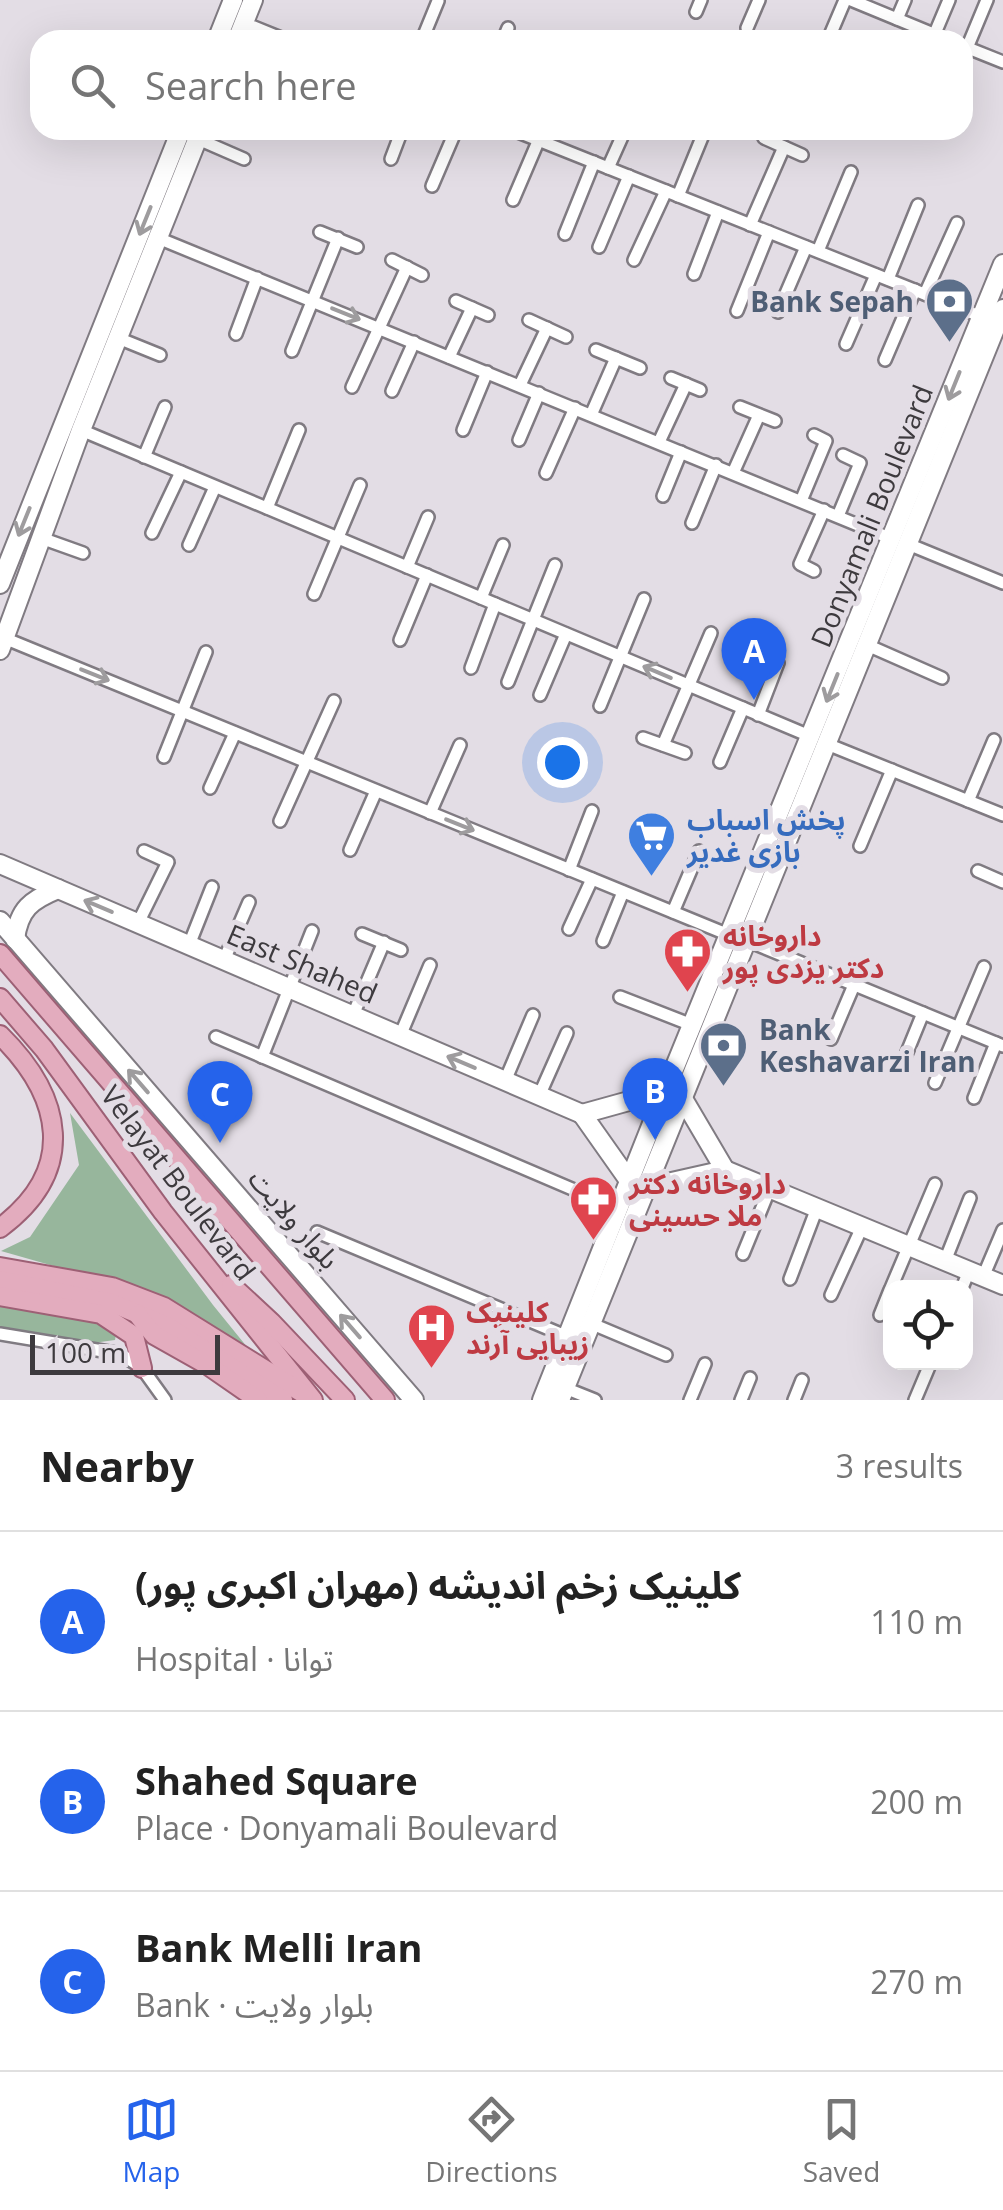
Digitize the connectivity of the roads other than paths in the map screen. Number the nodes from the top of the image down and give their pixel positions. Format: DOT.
graph roads {
  1 [pos="253,0"];
  2 [pos="759,0"];
  3 [pos="848,0"];
  4 [pos="905,0"];
  5 [pos="949,0"];
  6 [pos="987,0"];
  7 [pos="438,1"];
  8 [pos="897,19"];
  9 [pos="235,20"];
  10 [pos="747,28"];
  11 [pos="260,30"];
  12 [pos="426,30"];
  13 [pos="833,30"];
  14 [pos="919,30"];
  15 [pos="936,30"];
  16 [pos="973,30"];
  17 [pos="973,50"];
  18 [pos="1003,62"];
  19 [pos="190,140"];
  20 [pos="191,140"];
  21 [pos="207,140"];
  22 [pos="398,140"];
  23 [pos="452,140"];
  24 [pos="539,140"];
  25 [pos="551,140"];
  26 [pos="621,140"];
  27 [pos="700,140"];
  28 [pos="769,140"];
  29 [pos="784,146"];
  30 [pos="802,155"];
  31 [pos="244,158"];
  32 [pos="391,159"];
  33 [pos="594,162"];
  34 [pos="608,168"];
  35 [pos="851,172"];
  36 [pos="629,176"];
  37 [pos="432,186"];
  38 [pos="672,193"];
  39 [pos="514,200"];
  40 [pos="918,204"];
  41 [pos="718,212"];
  42 [pos="958,223"];
  43 [pos="750,225"];
  44 [pos="320,232"];
  45 [pos="769,232"];
  46 [pos="564,234"];
  47 [pos="158,238"];
  48 [pos="338,238"];
  49 [pos="357,247"];
  50 [pos="599,247"];
  51 [pos="812,249"];
  52 [pos="392,260"];
  53 [pos="634,260"];
  54 [pos="1003,264"];
  55 [pos="407,268"];
  56 [pos="694,274"];
  57 [pos="422,275"];
  58 [pos="882,277"];
  59 [pos="257,278"];
  60 [pos="920,292"];
  61 [pos="313,301"];
  62 [pos="456,301"];
  63 [pos="472,308"];
  64 [pos="737,310"];
  65 [pos="778,312"];
  66 [pos="488,315"];
  67 [pos="997,317"];
  68 [pos="530,320"];
  69 [pos="379,328"];
  70 [pos="547,328"];
  71 [pos="236,334"];
  72 [pos="566,336"];
  73 [pos="118,338"];
  74 [pos="414,342"];
  75 [pos="846,344"];
  76 [pos="596,350"];
  77 [pos="292,351"];
  78 [pos="160,355"];
  79 [pos="449,356"];
  80 [pos="616,358"];
  81 [pos="885,360"];
  82 [pos="640,368"];
  83 [pos="487,372"];
  84 [pos="671,378"];
  85 [pos="686,384"];
  86 [pos="520,386"];
  87 [pos="352,388"];
  88 [pos="700,390"];
  89 [pos="392,391"];
  90 [pos="539,394"];
  91 [pos="166,408"];
  92 [pos="575,408"];
  93 [pos="740,408"];
  94 [pos="591,415"];
  95 [pos="759,415"];
  96 [pos="775,421"];
  97 [pos="81,430"];
  98 [pos="299,430"];
  99 [pos="463,430"];
  100 [pos="814,435"];
  101 [pos="519,440"];
  102 [pos="659,442"];
  103 [pos="682,452"];
  104 [pos="844,456"];
  105 [pos="144,457"];
  106 [pos="716,465"];
  107 [pos="181,472"];
  108 [pos="546,473"];
  109 [pos="733,473"];
  110 [pos="360,484"];
  111 [pos="215,486"];
  112 [pos="662,496"];
  113 [pos="801,501"];
  114 [pos="267,508"];
  115 [pos="824,510"];
  116 [pos="838,516"];
  117 [pos="428,517"];
  118 [pos="692,523"];
  119 [pos="152,533"];
  120 [pos="42,538"];
  121 [pos="338,538"];
  122 [pos="900,542"];
  123 [pos="189,545"];
  124 [pos="503,545"];
  125 [pos="83,553"];
  126 [pos="554,566"];
  127 [pos="407,567"];
  128 [pos="814,571"];
  129 [pos="426,576"];
  130 [pos="0,584"];
  131 [pos="1003,584"];
  132 [pos="314,594"];
  133 [pos="481,598"];
  134 [pos="644,600"];
  135 [pos="495,604"];
  136 [pos="532,620"];
  137 [pos="712,633"];
  138 [pos="566,634"];
  139 [pos="400,640"];
  140 [pos="2,644"];
  141 [pos="867,645"];
  142 [pos="206,652"];
  143 [pos="761,655"];
  144 [pos="621,657"];
  145 [pos="470,668"];
  146 [pos="942,678"];
  147 [pos="508,682"];
  148 [pos="688,685"];
  149 [pos="540,695"];
  150 [pos="334,701"];
  151 [pos="600,706"];
  152 [pos="742,708"];
  153 [pos="183,712"];
  154 [pos="758,714"];
  155 [pos="235,733"];
  156 [pos="644,738"];
  157 [pos="994,740"];
  158 [pos="819,741"];
  159 [pos="460,744"];
  160 [pos="663,745"];
  161 [pos="684,753"];
  162 [pos="164,757"];
  163 [pos="308,762"];
  164 [pos="720,762"];
  165 [pos="892,770"];
  166 [pos="210,788"];
  167 [pos="376,790"];
  168 [pos="968,800"];
  169 [pos="592,810"];
  170 [pos="430,813"];
  171 [pos="1003,815"];
  172 [pos="280,822"];
  173 [pos="860,846"];
  174 [pos="350,850"];
  175 [pos="144,851"];
  176 [pos="699,851"];
  177 [pos="0,864"];
  178 [pos="568,870"];
  179 [pos="978,871"];
  180 [pos="592,879"];
  181 [pos="1002,879"];
  182 [pos="212,888"];
  183 [pos="58,889"];
  184 [pos="624,892"];
  185 [pos="248,902"];
  186 [pos="673,912"];
  187 [pos="0,920"];
  188 [pos="138,923"];
  189 [pos="570,929"];
  190 [pos="312,931"];
  191 [pos="362,934"];
  192 [pos="738,938"];
  193 [pos="15,939"];
  194 [pos="604,941"];
  195 [pos="384,942"];
  196 [pos="188,945"];
  197 [pos="402,950"];
  198 [pos="0,954"];
  199 [pos="224,960"];
  200 [pos="430,965"];
  201 [pos="984,967"];
  202 [pos="854,985"];
  203 [pos="288,988"];
  204 [pos="620,997"];
  205 [pos="0,998"];
  206 [pos="923,1013"];
  207 [pos="353,1015"];
  208 [pos="533,1015"];
  209 [pos="692,1025"];
  210 [pos="958,1027"];
  211 [pos="567,1033"];
  212 [pos="0,1035"];
  213 [pos="400,1036"];
  214 [pos="216,1038"];
  215 [pos="831,1039"];
  216 [pos="999,1044"];
  217 [pos="262,1057"];
  218 [pos="901,1067"];
  219 [pos="505,1081"];
  220 [pos="934,1084"];
  221 [pos="674,1094"];
  222 [pos="540,1096"];
  223 [pos="974,1098"];
  224 [pos="582,1114"];
  225 [pos="725,1170"];
  226 [pos="935,1184"];
  227 [pos="638,1185"];
  228 [pos="770,1188"];
  229 [pos="970,1198"];
  230 [pos="817,1208"];
  231 [pos="619,1209"];
  232 [pos="862,1227"];
  233 [pos="0,1228"];
  234 [pos="1003,1230"];
  235 [pos="317,1232"];
  236 [pos="908,1246"];
  237 [pos="743,1254"];
  238 [pos="197,1255"];
  239 [pos="945,1261"];
  240 [pos="0,1267"];
  241 [pos="790,1279"];
  242 [pos="971,1279"];
  243 [pos="0,1280"];
  244 [pos="894,1280"];
  245 [pos="1003,1286"];
  246 [pos="832,1295"];
  247 [pos="0,1296"];
  248 [pos="883,1308"];
  249 [pos="138,1314"];
  250 [pos="880,1315"];
  251 [pos="590,1323"];
  252 [pos="0,1334"];
  253 [pos="568,1337"];
  254 [pos="666,1355"];
  255 [pos="706,1364"];
  256 [pos="142,1368"];
  257 [pos="928,1370"];
  258 [pos="750,1378"];
  259 [pos="802,1380"];
  260 [pos="562,1394"];
  261 [pos="313,1399"];
  262 [pos="166,1400"];
  263 [pos="258,1400"];
  264 [pos="283,1400"];
  265 [pos="345,1400"];
  266 [pos="385,1400"];
  267 [pos="414,1400"];
  268 [pos="542,1400"];
  269 [pos="595,1400"];
  270 [pos="690,1400"];
  271 [pos="740,1400"];
  272 [pos="794,1400"];
  273 [pos="915,1400"];
  1 -- 9 [label="main road"];
  2 -- 10 [label="street"];
  3 -- 8 [label="street"];
  3 -- 13 [label="street"];
  4 -- 8 [label="street"];
  5 -- 15 [label="street"];
  6 -- 16 [label="street"];
  7 -- 12 [label="street"];
  8 -- 14 [label="street"];
  9 -- 11 [label="street"];
  17 -- 18 [label="street"];
  19 -- 130 [label="main road, one-way"];
  20 -- 47 [label="main road"];
  21 -- 31 [label="street"];
  22 -- 32 [label="street"];
  23 -- 37 [label="street"];
  24 -- 39 [label="street"];
  25 -- 33 [label="street"];
  26 -- 34 [label="street"];
  27 -- 38 [label="street"];
  28 -- 29 [label="street"];
  29 -- 30 [label="street"];
  29 -- 43 [label="street"];
  33 -- 34 [label="street"];
  33 -- 46 [label="street"];
  34 -- 36 [label="street"];
  35 -- 51 [label="street"];
  36 -- 38 [label="street"];
  36 -- 50 [label="street"];
  38 -- 41 [label="street"];
  38 -- 53 [label="street"];
  40 -- 58 [label="street"];
  41 -- 43 [label="street"];
  41 -- 56 [label="street"];
  42 -- 60 [label="street"];
  43 -- 45 [label="street"];
  44 -- 48 [label="street"];
  45 -- 51 [label="street"];
  45 -- 64 [label="street"];
  47 -- 59 [label="street"];
  47 -- 73 [label="main road"];
  48 -- 49 [label="street"];
  48 -- 61 [label="street"];
  51 -- 58 [label="street"];
  51 -- 65 [label="street"];
  52 -- 55 [label="street"];
  54 -- 67 [label="main road, Donyamali Boulevard"];
  55 -- 57 [label="street"];
  55 -- 69 [label="street"];
  58 -- 60 [label="street"];
  58 -- 75 [label="street"];
  59 -- 61 [label="street"];
  59 -- 71 [label="street"];
  60 -- 67 [label="street"];
  60 -- 81 [label="street"];
  61 -- 69 [label="street, one-way"];
  61 -- 77 [label="street"];
  62 -- 63 [label="street"];
  63 -- 66 [label="street"];
  63 -- 79 [label="street"];
  67 -- 122 [label="main road, Donyamali Boulevard"];
  68 -- 70 [label="street"];
  69 -- 74 [label="street"];
  69 -- 87 [label="street"];
  70 -- 72 [label="street"];
  70 -- 86 [label="street"];
  73 -- 78 [label="street"];
  73 -- 97 [label="main road"];
  74 -- 79 [label="street"];
  74 -- 89 [label="street"];
  76 -- 80 [label="street"];
  79 -- 83 [label="street"];
  80 -- 82 [label="street"];
  80 -- 94 [label="street"];
  83 -- 86 [label="street"];
  83 -- 99 [label="street"];
  84 -- 85 [label="street"];
  85 -- 88 [label="street"];
  85 -- 102 [label="street"];
  86 -- 90 [label="street"];
  90 -- 92 [label="street"];
  90 -- 101 [label="street"];
  91 -- 105 [label="street"];
  92 -- 94 [label="street"];
  92 -- 108 [label="street"];
  93 -- 95 [label="street"];
  94 -- 102 [label="street"];
  95 -- 96 [label="street"];
  95 -- 109 [label="street"];
  97 -- 105 [label="street"];
  97 -- 120 [label="main road"];
  98 -- 114 [label="street"];
  100 -- 113 [label="street"];
  102 -- 103 [label="street"];
  103 -- 106 [label="street"];
  103 -- 112 [label="street"];
  104 -- 116 [label="street"];
  105 -- 107 [label="street"];
  106 -- 109 [label="street"];
  106 -- 118 [label="street"];
  107 -- 111 [label="street"];
  107 -- 119 [label="street"];
  109 -- 113 [label="street"];
  110 -- 121 [label="street"];
  111 -- 114 [label="street"];
  111 -- 123 [label="street"];
  113 -- 115 [label="street"];
  114 -- 121 [label="street"];
  115 -- 116 [label="street"];
  115 -- 128 [label="street"];
  116 -- 122 [label="street"];
  117 -- 127 [label="street"];
  120 -- 125 [label="street"];
  120 -- 140 [label="main road"];
  121 -- 127 [label="street"];
  121 -- 132 [label="street"];
  122 -- 131 [label="street"];
  122 -- 141 [label="main road, Donyamali Boulevard"];
  122 -- 158 [label="main road, Donyamali Boulevard, one-way"];
  124 -- 133 [label="street"];
  126 -- 136 [label="street"];
  127 -- 129 [label="street"];
  129 -- 133 [label="street"];
  129 -- 139 [label="street"];
  133 -- 135 [label="street"];
  134 -- 144 [label="street"];
  135 -- 136 [label="street"];
  135 -- 145 [label="street"];
  136 -- 138 [label="street"];
  136 -- 147 [label="street"];
  137 -- 148 [label="street"];
  138 -- 144 [label="street"];
  138 -- 149 [label="street"];
  140 -- 153 [label="street, one-way"];
  141 -- 146 [label="street"];
  141 -- 158 [label="main road, Donyamali Boulevard"];
  142 -- 153 [label="street"];
  143 -- 154 [label="street"];
  148 -- 144 [label="street, one-way"];
  144 -- 151 [label="street"];
  148 -- 152 [label="street"];
  148 -- 160 [label="street"];
  150 -- 163 [label="street"];
  152 -- 154 [label="street"];
  152 -- 164 [label="street"];
  153 -- 155 [label="street"];
  153 -- 162 [label="street"];
  154 -- 158 [label="street"];
  155 -- 163 [label="street"];
  155 -- 166 [label="street"];
  156 -- 160 [label="street"];
  157 -- 168 [label="street"];
  158 -- 165 [label="street"];
  158 -- 192 [label="main road, Donyamali Boulevard"];
  159 -- 170 [label="street"];
  160 -- 161 [label="street"];
  163 -- 167 [label="street"];
  163 -- 172 [label="street"];
  165 -- 168 [label="street"];
  165 -- 173 [label="street"];
  167 -- 170 [label="street"];
  167 -- 174 [label="street"];
  168 -- 171 [label="street"];
  169 -- 178 [label="street"];
  170 -- 178 [label="street, one-way"];
  175 -- 188 [label="street"];
  176 -- 186 [label="street"];
  177 -- 183 [label="main road, East Shahed"];
  178 -- 180 [label="street"];
  179 -- 181 [label="street"];
  180 -- 184 [label="street"];
  180 -- 189 [label="street"];
  182 -- 196 [label="street"];
  188 -- 183 [label="main road, East Shahed, one-way"];
  183 -- 193 [label="main road"];
  184 -- 186 [label="street"];
  184 -- 194 [label="street"];
  185 -- 199 [label="street"];
  186 -- 192 [label="street"];
  187 -- 193 [label="main road, بلوار ولایت"];
  188 -- 196 [label="main road, East Shahed"];
  190 -- 203 [label="street"];
  191 -- 195 [label="street"];
  192 -- 202 [label="street"];
  192 -- 209 [label="main road, Donyamali Boulevard"];
  192 -- 221 [label="main road, Donyamali Boulevard"];
  267 -- 193 [label="main road, بلوار ولایت, one-way"];
  195 -- 197 [label="street"];
  195 -- 207 [label="street"];
  196 -- 199 [label="main road, East Shahed"];
  198 -- 266 [label="main road, Velayat Boulevard"];
  199 -- 203 [label="main road, East Shahed"];
  200 -- 213 [label="street"];
  201 -- 210 [label="street"];
  202 -- 206 [label="street"];
  202 -- 215 [label="street"];
  203 -- 207 [label="main road, East Shahed"];
  203 -- 217 [label="street"];
  204 -- 209 [label="street"];
  205 -- 238 [label="main road, Velayat Boulevard"];
  206 -- 210 [label="street"];
  206 -- 218 [label="street"];
  207 -- 213 [label="main road, East Shahed"];
  208 -- 219 [label="street"];
  209 -- 221 [label="main road, Donyamali Boulevard"];
  210 -- 216 [label="street"];
  210 -- 220 [label="street"];
  211 -- 222 [label="street"];
  212 -- 233 [label="main road"];
  219 -- 213 [label="main road, East Shahed, one-way"];
  214 -- 217 [label="street"];
  216 -- 223 [label="street"];
  217 -- 231 [label="street"];
  219 -- 222 [label="main road, East Shahed"];
  221 -- 224 [label="main road"];
  221 -- 225 [label="main road"];
  221 -- 227 [label="main road, Donyamali Boulevard"];
  222 -- 224 [label="main road, East Shahed"];
  224 -- 227 [label="main road"];
  225 -- 227 [label="main road"];
  225 -- 228 [label="main road"];
  226 -- 236 [label="street"];
  227 -- 231 [label="main road, Donyamali Boulevard"];
  227 -- 251 [label="main road, Donyamali Boulevard"];
  228 -- 230 [label="main road"];
  228 -- 237 [label="street"];
  229 -- 239 [label="street"];
  230 -- 232 [label="main road"];
  230 -- 241 [label="street"];
  231 -- 253 [label="main road, Donyamali Boulevard"];
  232 -- 236 [label="main road"];
  232 -- 246 [label="street"];
  234 -- 242 [label="street"];
  235 -- 253 [label="street"];
  236 -- 239 [label="main road"];
  236 -- 244 [label="street"];
  238 -- 261 [label="main road, Velayat Boulevard"];
  238 -- 265 [label="main road"];
  239 -- 242 [label="main road"];
  240 -- 261 [label="main road"];
  242 -- 245 [label="main road"];
  243 -- 249 [label="main road"];
  247 -- 256 [label="main road"];
  248 -- 250 [label="street"];
  249 -- 263 [label="main road"];
  249 -- 264 [label="main road"];
  251 -- 254 [label="street"];
  251 -- 260 [label="main road, Donyamali Boulevard"];
  252 -- 256 [label="street"];
  253 -- 268 [label="main road, Donyamali Boulevard"];
  255 -- 270 [label="street"];
  256 -- 262 [label="street"];
  257 -- 273 [label="street"];
  258 -- 271 [label="street"];
  259 -- 272 [label="street"];
  260 -- 269 [label="street"];
}
